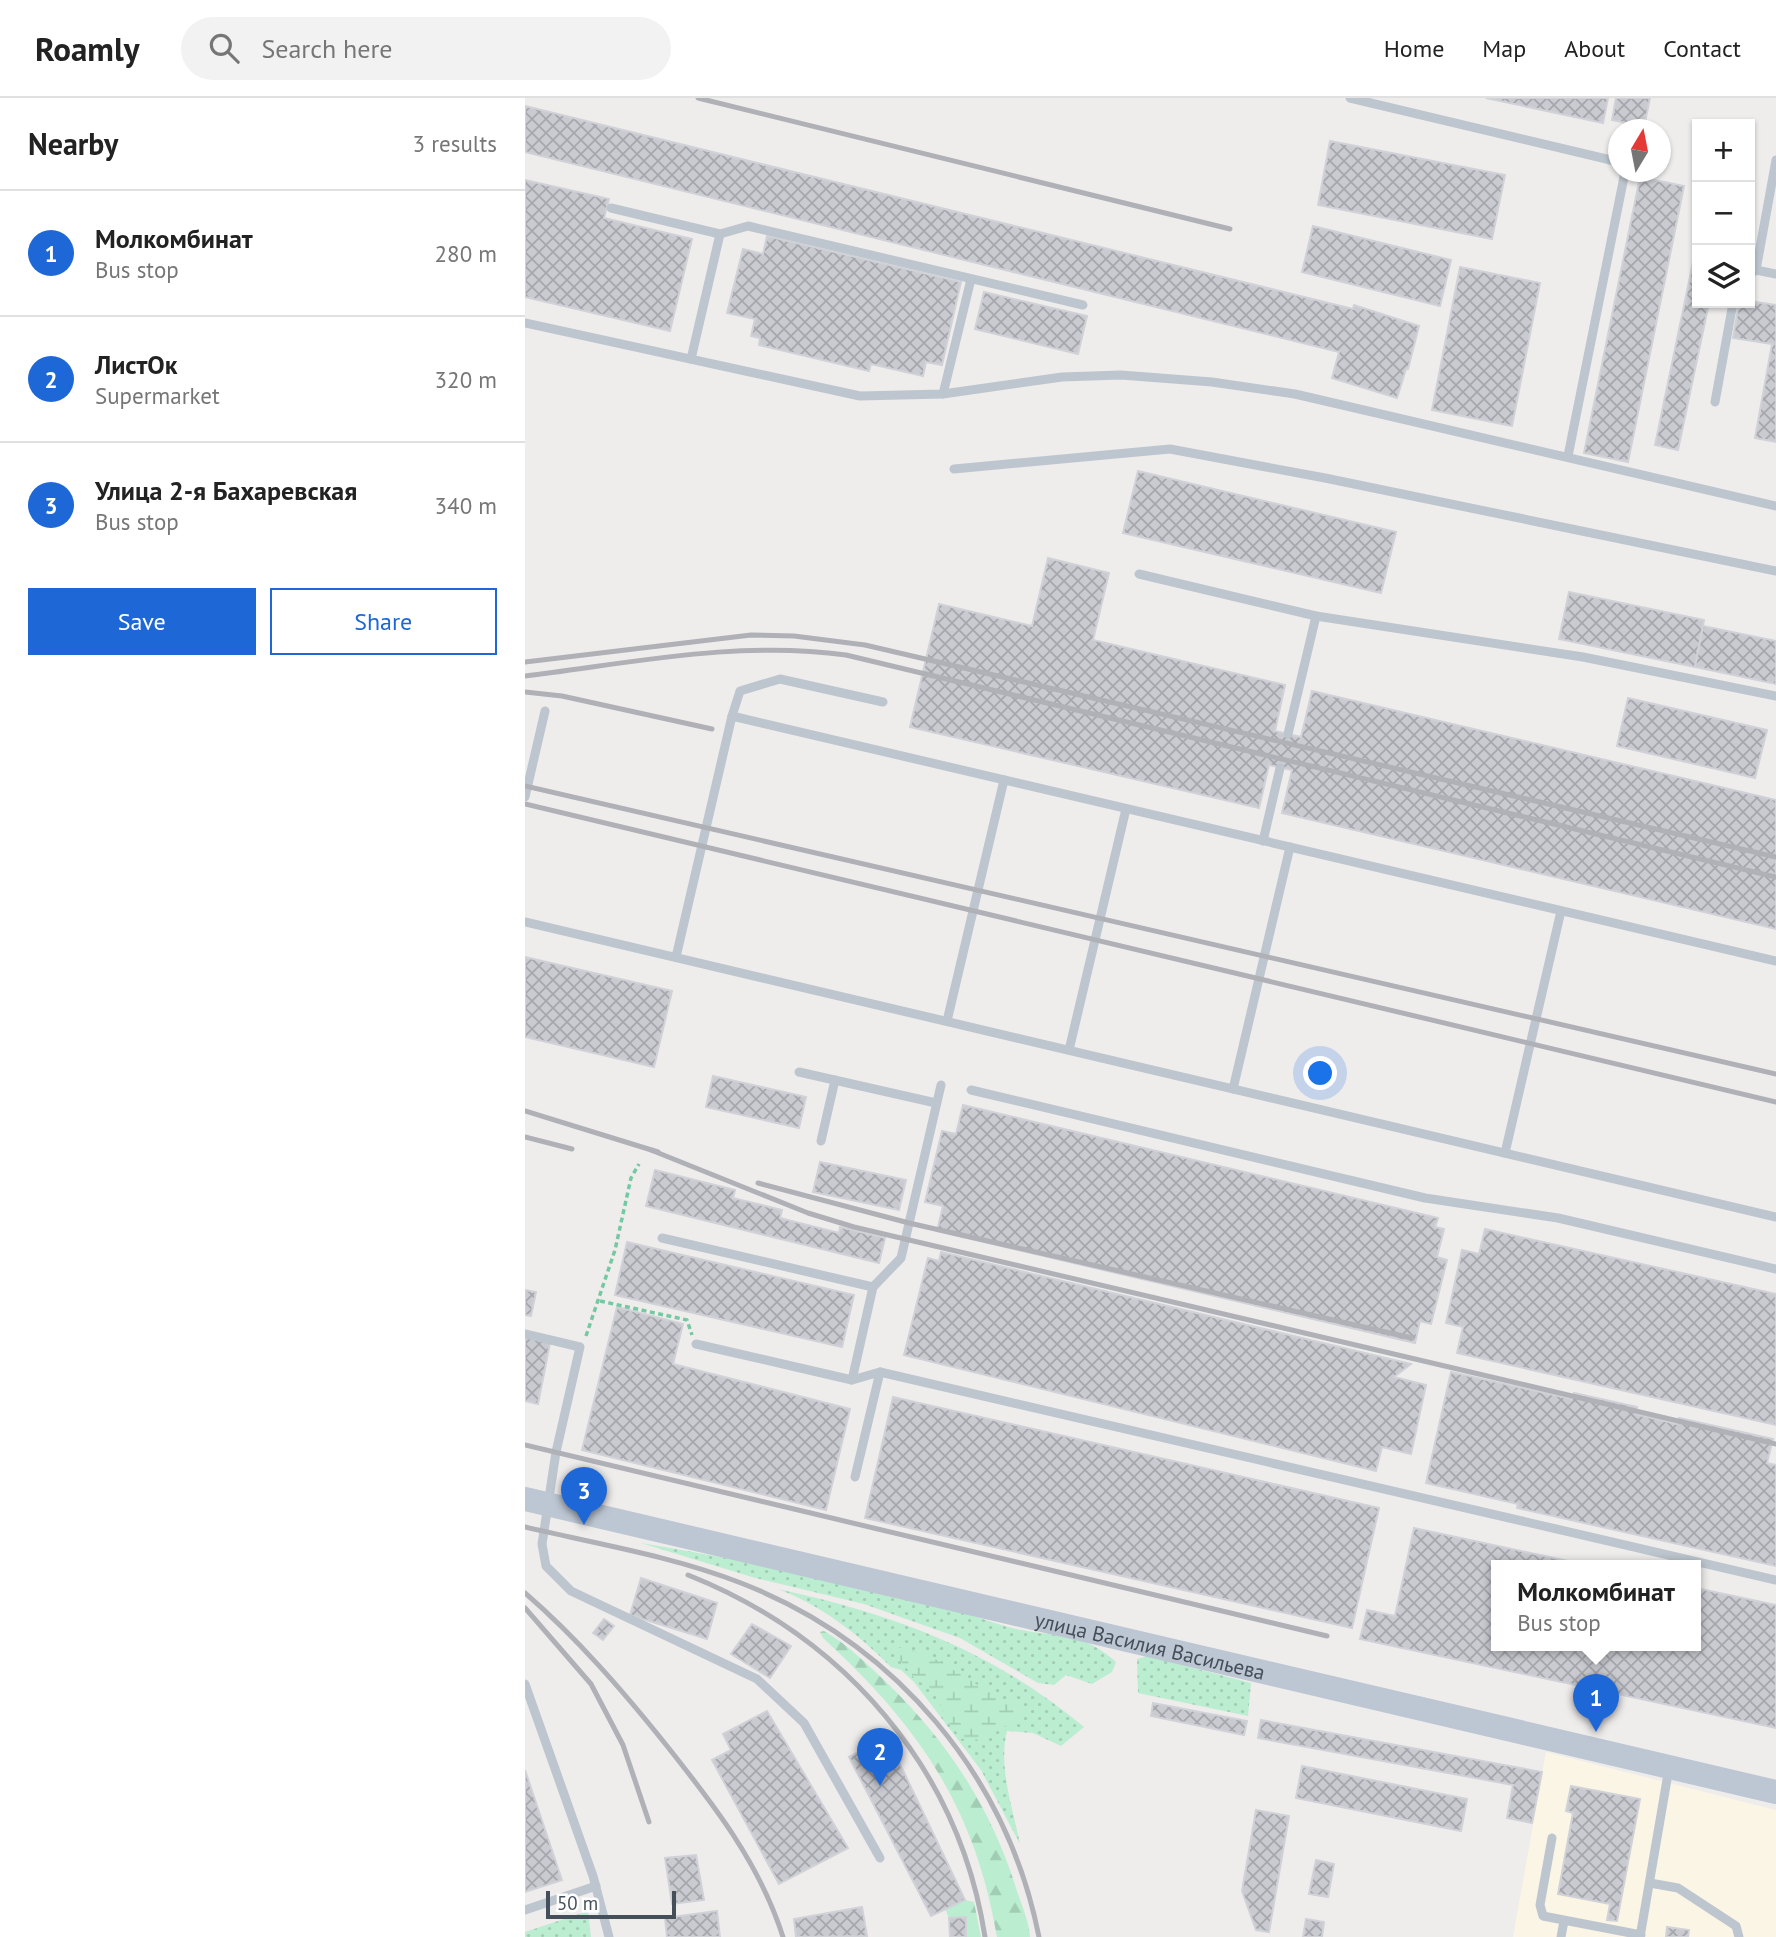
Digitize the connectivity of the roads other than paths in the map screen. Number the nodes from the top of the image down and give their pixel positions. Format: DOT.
graph roads {
  1 [pos="1350,98"];
  2 [pos="1608,159"];
  3 [pos="1776,160"];
  4 [pos="1623,182"];
  5 [pos="611,208"];
  6 [pos="720,234"];
  7 [pos="1755,262"];
  8 [pos="1755,272"];
  9 [pos="1776,274"];
  10 [pos="971,279"];
  11 [pos="1083,305"];
  12 [pos="1732,308"];
  13 [pos="525,323"];
  14 [pos="691,359"];
  15 [pos="943,394"];
  16 [pos="1715,402"];
  17 [pos="1568,456"];
  18 [pos="954,469"];
  19 [pos="1776,506"];
  20 [pos="1776,571"];
  21 [pos="1139,574"];
  22 [pos="1316,616"];
  23 [pos="1776,696"];
  24 [pos="883,702"];
  25 [pos="545,712"];
  26 [pos="732,716"];
  27 [pos="1288,734"];
  28 [pos="1280,768"];
  29 [pos="1004,780"];
  30 [pos="525,797"];
  31 [pos="1126,809"];
  32 [pos="1263,841"];
  33 [pos="1290,847"];
  34 [pos="1562,911"];
  35 [pos="525,922"];
  36 [pos="675,957"];
  37 [pos="1776,961"];
  38 [pos="947,1021"];
  39 [pos="1069,1050"];
  40 [pos="799,1072"];
  41 [pos="835,1080"];
  42 [pos="941,1085"];
  43 [pos="1233,1088"];
  44 [pos="971,1090"];
  45 [pos="936,1103"];
  46 [pos="821,1141"];
  47 [pos="1505,1153"];
  48 [pos="1776,1217"];
  49 [pos="662,1238"];
  50 [pos="1776,1269"];
  51 [pos="873,1287"];
  52 [pos="525,1334"];
  53 [pos="696,1343"];
  54 [pos="880,1373"];
  55 [pos="852,1380"];
  56 [pos="855,1477"];
  57 [pos="537,1502"];
  58 [pos="1689,1560"];
  59 [pos="1701,1563"];
  60 [pos="1776,1580"];
  61 [pos="525,1684"];
  62 [pos="1669,1766"];
  63 [pos="1776,1792"];
  64 [pos="1552,1838"];
  65 [pos="880,1858"];
  66 [pos="1650,1882"];
  67 [pos="596,1886"];
  68 [pos="525,1910"];
  69 [pos="1564,1921"];
  70 [pos="1641,1936"];
  71 [pos="609,1937"];
  72 [pos="1561,1937"];
  73 [pos="1739,1937"];
  1 -- 2 [label="lane"];
  3 -- 7 [label="lane"];
  4 -- 17 [label="lane"];
  5 -- 6 [label="lane"];
  6 -- 10 [label="lane"];
  6 -- 14 [label="lane"];
  8 -- 9 [label="lane"];
  10 -- 11 [label="lane"];
  10 -- 15 [label="lane"];
  12 -- 16 [label="lane"];
  13 -- 14 [label="lane"];
  14 -- 15 [label="lane"];
  15 -- 17 [label="lane"];
  17 -- 19 [label="lane"];
  18 -- 20 [label="lane"];
  21 -- 22 [label="lane"];
  22 -- 23 [label="lane"];
  22 -- 27 [label="lane"];
  24 -- 26 [label="lane"];
  25 -- 30 [label="lane"];
  26 -- 29 [label="lane"];
  26 -- 36 [label="lane"];
  28 -- 32 [label="lane"];
  29 -- 31 [label="lane"];
  29 -- 38 [label="lane"];
  31 -- 32 [label="lane"];
  31 -- 39 [label="lane"];
  32 -- 33 [label="lane"];
  33 -- 34 [label="lane"];
  33 -- 43 [label="lane"];
  34 -- 37 [label="lane"];
  34 -- 47 [label="lane"];
  35 -- 36 [label="lane"];
  36 -- 38 [label="lane"];
  38 -- 39 [label="lane"];
  39 -- 43 [label="lane"];
  40 -- 41 [label="lane"];
  41 -- 45 [label="lane"];
  41 -- 46 [label="lane"];
  42 -- 45 [label="lane"];
  43 -- 47 [label="lane"];
  44 -- 50 [label="lane"];
  45 -- 51 [label="lane"];
  47 -- 48 [label="lane"];
  49 -- 51 [label="lane"];
  51 -- 55 [label="lane"];
  52 -- 57 [label="lane"];
  53 -- 55 [label="lane"];
  54 -- 55 [label="lane"];
  54 -- 56 [label="lane"];
  54 -- 58 [label="lane"];
  57 -- 62 [label="main road, улица Василия Васильева"];
  57 -- 65 [label="lane"];
  59 -- 60 [label="lane"];
  61 -- 67 [label="lane"];
  62 -- 63 [label="main road, улица Василия Васильева"];
  62 -- 66 [label="lane"];
  64 -- 69 [label="lane"];
  66 -- 70 [label="lane"];
  66 -- 73 [label="lane"];
  67 -- 68 [label="lane"];
  67 -- 71 [label="lane"];
  69 -- 70 [label="lane"];
  69 -- 72 [label="lane"];
}
